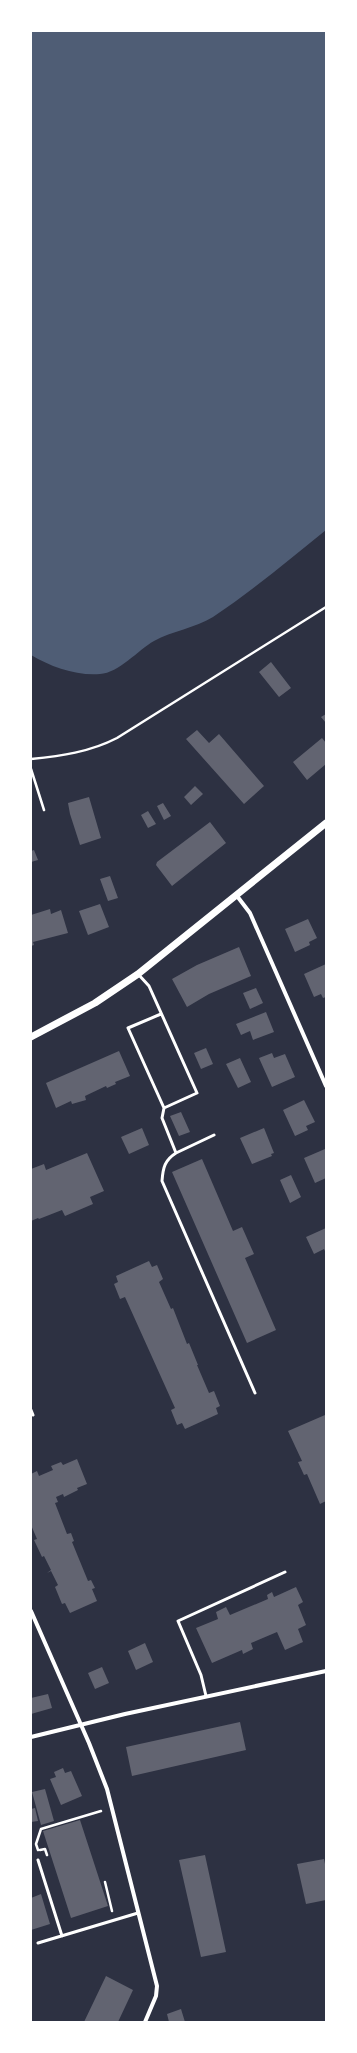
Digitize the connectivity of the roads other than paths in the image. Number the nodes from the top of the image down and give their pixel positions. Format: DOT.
graph roads {
  1 [pos="326,824"];
  2 [pos="237,896"];
  3 [pos="138,974"];
  4 [pos="161,1014"];
  5 [pos="31,1037"];
  6 [pos="326,1086"];
  7 [pos="164,1108"];
  8 [pos="214,1135"];
  9 [pos="176,1153"];
  10 [pos="255,1393"];
  11 [pos="31,1410"];
  12 [pos="33,1415"];
  13 [pos="285,1572"];
  14 [pos="31,1611"];
  15 [pos="326,1671"];
  16 [pos="206,1696"];
  17 [pos="81,1725"];
  18 [pos="31,1737"];
  19 [pos="38,1860"];
  20 [pos="138,1913"];
  21 [pos="62,1936"];
  22 [pos="38,1943"];
  23 [pos="145,2022"];
  1 -- 2 [label="street"];
  2 -- 3 [label="street"];
  2 -- 6 [label="street"];
  3 -- 4 [label="lane"];
  3 -- 5 [label="street"];
  4 -- 7 [label="lane"];
  4 -- 7 [label="lane"];
  7 -- 9 [label="lane"];
  8 -- 9 [label="lane"];
  9 -- 10 [label="lane"];
  11 -- 12 [label="lane"];
  13 -- 16 [label="lane"];
  14 -- 17 [label="street"];
  15 -- 16 [label="street"];
  16 -- 17 [label="street"];
  17 -- 18 [label="street"];
  17 -- 20 [label="street"];
  19 -- 21 [label="lane"];
  20 -- 21 [label="lane"];
  20 -- 23 [label="street"];
  21 -- 22 [label="lane"];
}
